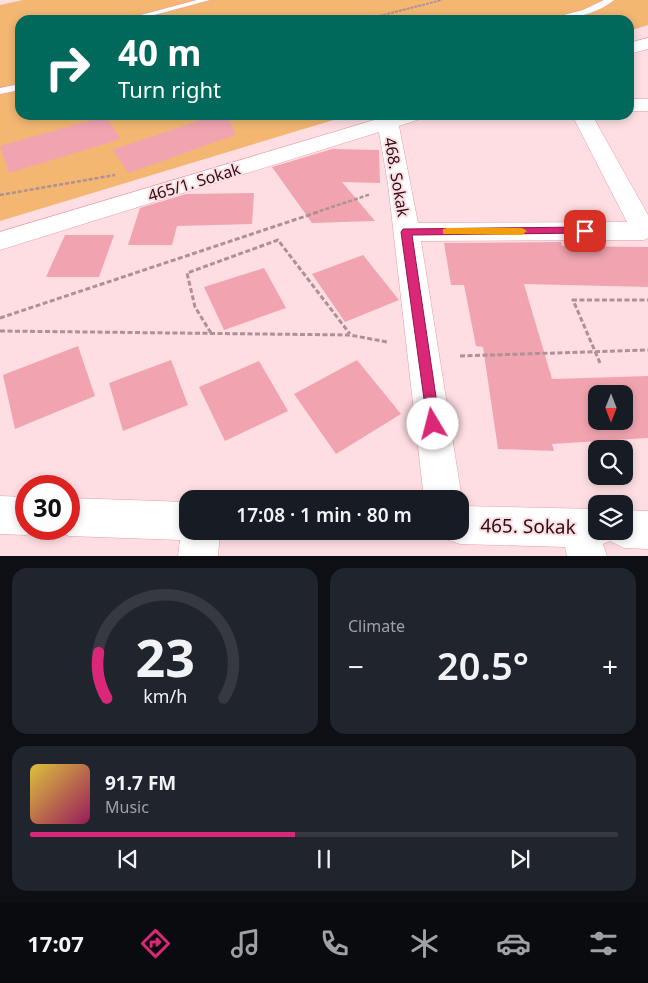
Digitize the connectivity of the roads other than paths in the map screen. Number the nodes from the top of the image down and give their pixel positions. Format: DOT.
graph roads {
  1 [pos="206,0"];
  2 [pos="610,0"];
  3 [pos="146,15"];
  4 [pos="572,15"];
  5 [pos="648,43"];
  6 [pos="634,47"];
  7 [pos="15,88"];
  8 [pos="0,91"];
  9 [pos="634,105"];
  10 [pos="648,105"];
  11 [pos="398,120"];
  12 [pos="401,120"];
  13 [pos="585,120"];
  14 [pos="406,232"];
  15 [pos="0,241"];
  16 [pos="442,490"];
  17 [pos="0,515"];
  18 [pos="15,516"];
  19 [pos="80,517"];
  20 [pos="179,521"];
  21 [pos="469,526"];
  22 [pos="633,529"];
  23 [pos="648,530"];
  24 [pos="587,537"];
  25 [pos="200,540"];
  26 [pos="198,556"];
  1 -- 3 [label="lane"];
  2 -- 4 [label="lane"];
  5 -- 6 [label="street"];
  7 -- 8 [label="lane"];
  9 -- 10 [label="street"];
  11 -- 15 [label="street, 465/1. Sokak"];
  12 -- 14 [label="street, 468. Sokak"];
  13 -- 14 [label="street"];
  14 -- 16 [label="street, 468. Sokak"];
  17 -- 18 [label="street"];
  19 -- 20 [label="street"];
  21 -- 24 [label="street, 465. Sokak"];
  22 -- 23 [label="street"];
  25 -- 26 [label="street"];
}
